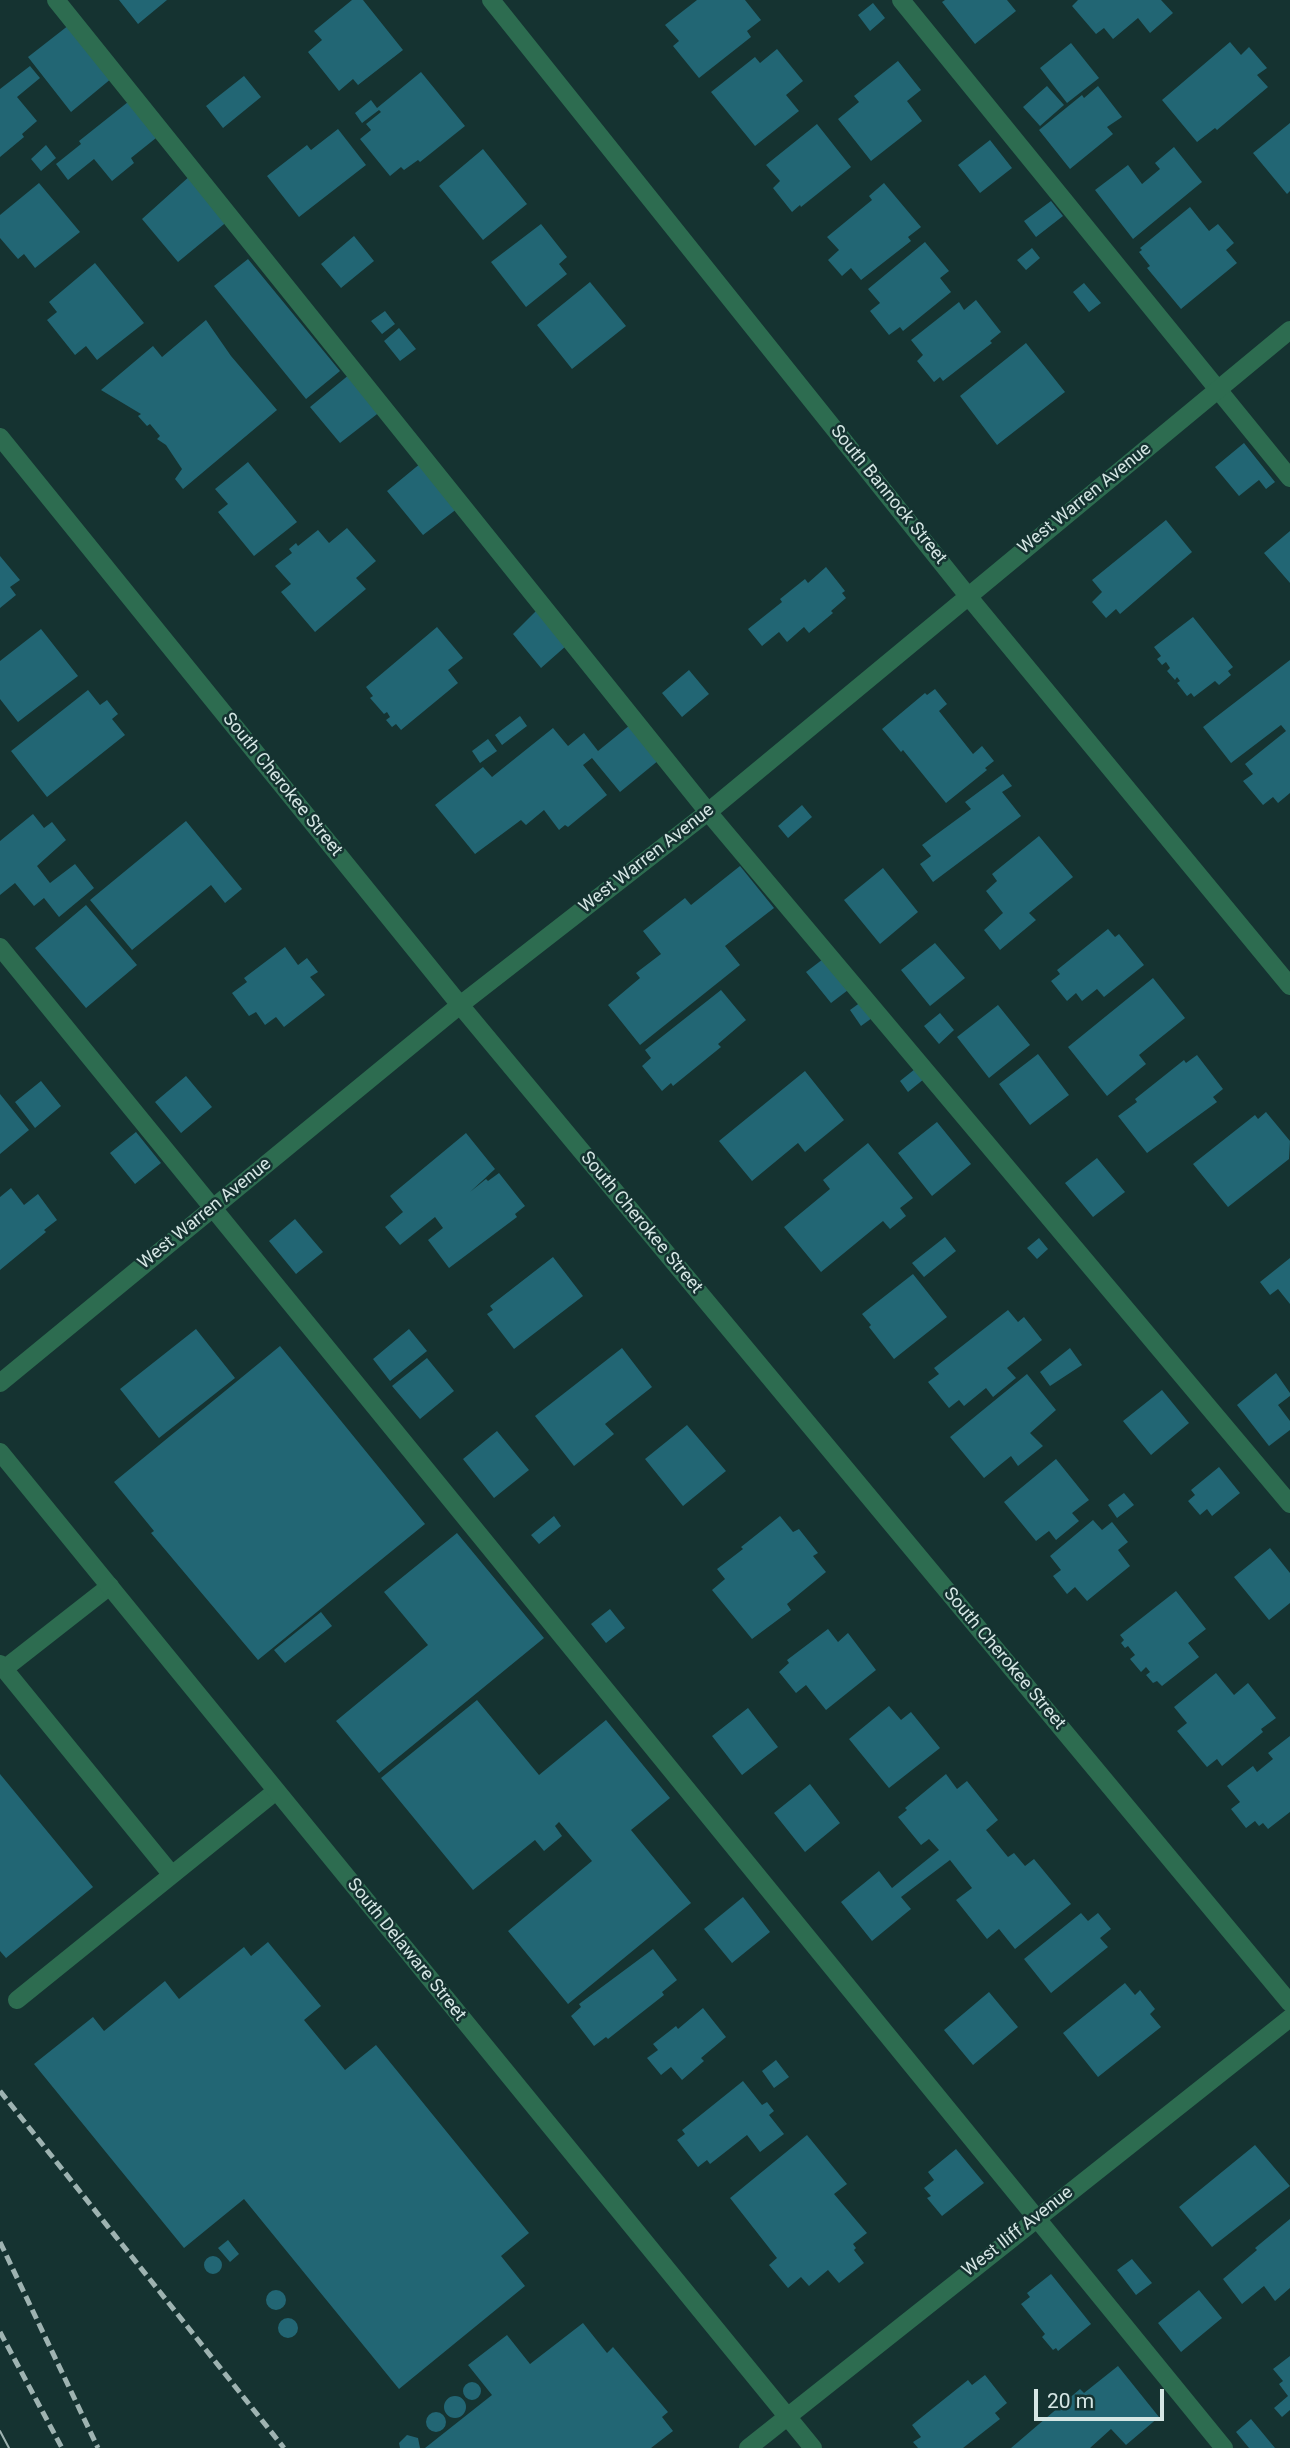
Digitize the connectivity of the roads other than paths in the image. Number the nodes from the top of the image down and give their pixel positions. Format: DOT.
graph roads {
  1 [pos="56,0"];
  2 [pos="491,0"];
  3 [pos="901,0"];
  4 [pos="1290,330"];
  5 [pos="1218,389"];
  6 [pos="0,437"];
  7 [pos="1290,478"];
  8 [pos="968,596"];
  9 [pos="708,813"];
  10 [pos="0,947"];
  11 [pos="1290,986"];
  12 [pos="460,1005"];
  13 [pos="213,1208"];
  14 [pos="0,1383"];
  15 [pos="0,1452"];
  16 [pos="1290,1504"];
  17 [pos="110,1586"];
  18 [pos="2,1667"];
  19 [pos="276,1791"];
  20 [pos="172,1875"];
  21 [pos="17,2000"];
  22 [pos="1290,2003"];
  23 [pos="1290,2018"];
  24 [pos="1037,2217"];
  25 [pos="787,2416"];
  26 [pos="748,2448"];
  27 [pos="813,2448"];
  28 [pos="1224,2448"];
  1 -- 9 [label="street"];
  2 -- 8 [label="street, South Bannock Street"];
  3 -- 5 [label="street"];
  4 -- 5 [label="street, West Warren Avenue"];
  5 -- 7 [label="street"];
  5 -- 8 [label="street, West Warren Avenue"];
  6 -- 12 [label="street, South Cherokee Street"];
  8 -- 9 [label="street, West Warren Avenue"];
  8 -- 11 [label="street, South Bannock Street"];
  9 -- 12 [label="street, West Warren Avenue"];
  9 -- 16 [label="street"];
  10 -- 13 [label="street"];
  12 -- 13 [label="street, West Warren Avenue"];
  12 -- 22 [label="street, South Cherokee Street"];
  13 -- 14 [label="street, West Warren Avenue"];
  13 -- 24 [label="street"];
  15 -- 17 [label="street, South Delaware Street"];
  17 -- 18 [label="street"];
  17 -- 19 [label="street, South Delaware Street"];
  18 -- 20 [label="street"];
  19 -- 20 [label="street"];
  19 -- 25 [label="street, South Delaware Street"];
  20 -- 21 [label="street"];
  23 -- 24 [label="street, West Iliff Avenue"];
  24 -- 25 [label="street, West Iliff Avenue"];
  24 -- 28 [label="street"];
  25 -- 26 [label="street, West Iliff Avenue"];
  25 -- 27 [label="street, South Delaware Street"];
}
